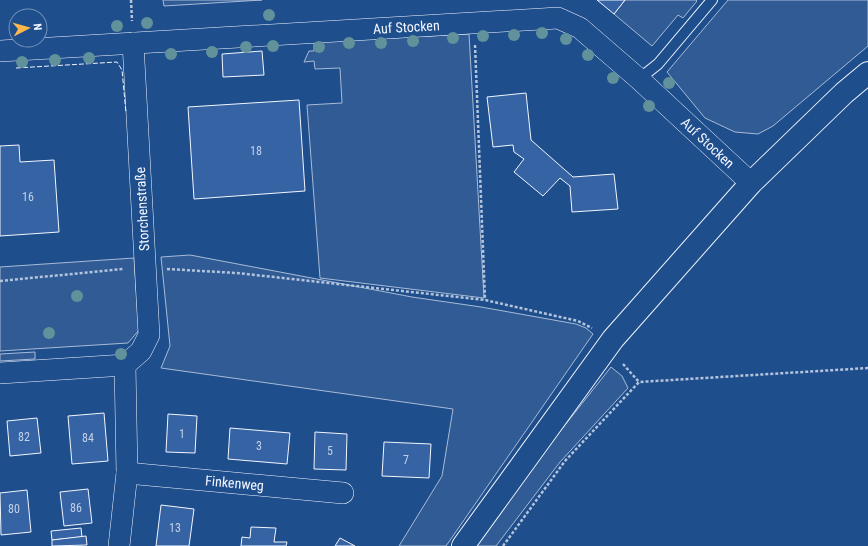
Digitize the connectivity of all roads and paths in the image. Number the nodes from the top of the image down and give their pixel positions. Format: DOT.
graph roads {
  1 [pos="712,0"];
  2 [pos="474,41"];
  3 [pos="133,43"];
  4 [pos="0,51"];
  5 [pos="868,73"];
  6 [pos="639,79"];
  7 [pos="751,183"];
  8 [pos="126,269"];
  9 [pos="164,269"];
  10 [pos="0,281"];
  11 [pos="485,300"];
  12 [pos="613,339"];
  13 [pos="125,365"];
  14 [pos="868,368"];
  15 [pos="0,373"];
  16 [pos="639,382"];
  17 [pos="127,473"];
  18 [pos="343,493"];
  19 [pos="119,546"];
  20 [pos="463,546"];
  21 [pos="503,546"];
  1 -- 6 [label="lane"];
  2 -- 11 [label="path"];
  3 -- 4 [label="street, Auf Stocken"];
  3 -- 6 [label="street, Auf Stocken"];
  3 -- 13 [label="street, Storchenstraße"];
  5 -- 7 [label="street"];
  6 -- 7 [label="street, Auf Stocken"];
  7 -- 12 [label="street"];
  8 -- 10 [label="path"];
  9 -- 11 [label="path"];
  11 -- 12 [label="path"];
  12 -- 16 [label="path"];
  12 -- 20 [label="street"];
  13 -- 15 [label="street"];
  13 -- 17 [label="street"];
  14 -- 16 [label="path"];
  16 -- 21 [label="path"];
  17 -- 18 [label="street, Finkenweg"];
  17 -- 19 [label="street"];
}
